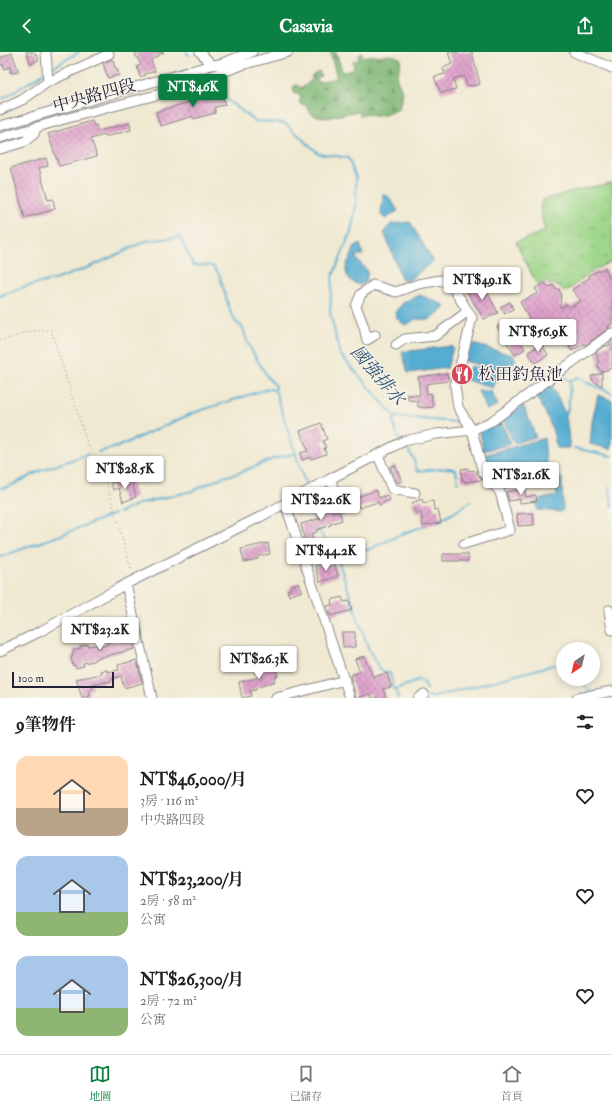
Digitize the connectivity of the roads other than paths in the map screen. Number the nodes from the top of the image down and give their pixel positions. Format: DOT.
graph roads {
  1 [pos="57,52"];
  2 [pos="200,52"];
  3 [pos="252,52"];
  4 [pos="288,52"];
  5 [pos="574,52"];
  6 [pos="109,54"];
  7 [pos="276,54"];
  8 [pos="47,56"];
  9 [pos="212,64"];
  10 [pos="612,68"];
  11 [pos="48,82"];
  12 [pos="0,110"];
  13 [pos="0,126"];
  14 [pos="36,128"];
  15 [pos="0,138"];
  16 [pos="0,149"];
  17 [pos="468,311"];
  18 [pos="612,333"];
  19 [pos="375,335"];
  20 [pos="396,345"];
  21 [pos="472,430"];
  22 [pos="378,455"];
  23 [pos="330,479"];
  24 [pos="415,493"];
  25 [pos="285,503"];
  26 [pos="341,507"];
  27 [pos="464,544"];
  28 [pos="130,582"];
  29 [pos="609,610"];
  30 [pos="612,630"];
  31 [pos="0,651"];
  32 [pos="345,680"];
  33 [pos="612,691"];
  34 [pos="152,698"];
  35 [pos="276,698"];
  36 [pos="350,698"];
  37 [pos="577,698"];
  1 -- 8 [label="street"];
  2 -- 9 [label="street"];
  3 -- 9 [label="street, 中央路四段"];
  4 -- 7 [label="street, 中央路四段"];
  5 -- 10 [label="street"];
  6 -- 11 [label="street"];
  7 -- 14 [label="street, 中央路四段"];
  8 -- 11 [label="street"];
  9 -- 13 [label="street, 中央路四段"];
  11 -- 12 [label="street"];
  14 -- 15 [label="street, 中央路四段"];
  14 -- 16 [label="street"];
  17 -- 19 [label="street"];
  17 -- 20 [label="street"];
  17 -- 21 [label="street"];
  18 -- 21 [label="street"];
  21 -- 22 [label="street"];
  21 -- 27 [label="street"];
  22 -- 23 [label="street"];
  22 -- 24 [label="street"];
  23 -- 25 [label="street"];
  23 -- 26 [label="street"];
  25 -- 28 [label="street"];
  25 -- 32 [label="street"];
  28 -- 31 [label="street"];
  28 -- 34 [label="street"];
  29 -- 30 [label="street"];
  32 -- 35 [label="street"];
  32 -- 36 [label="street"];
  33 -- 37 [label="street"];
}
